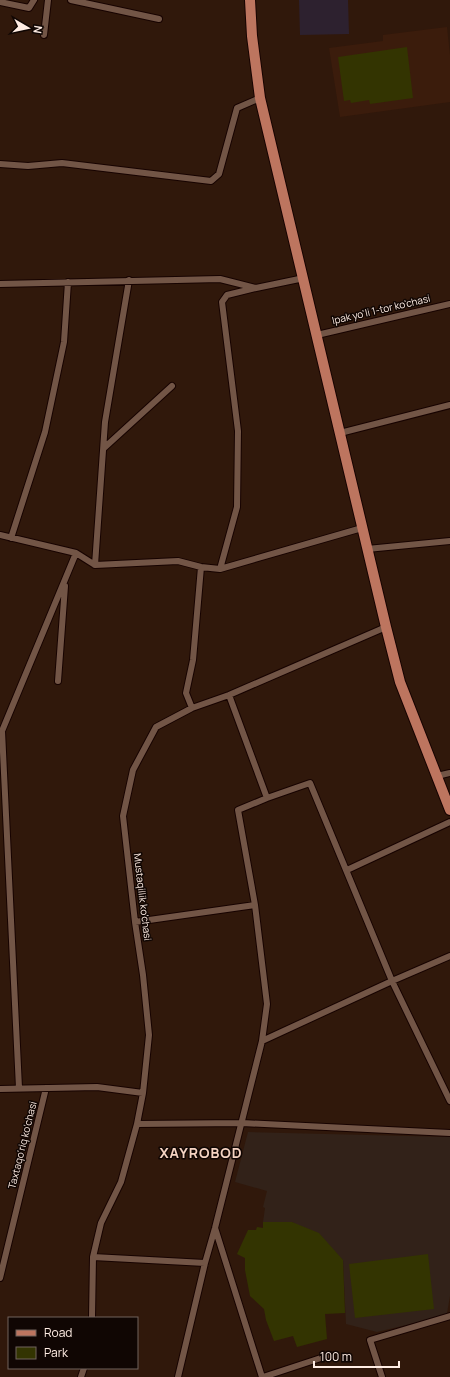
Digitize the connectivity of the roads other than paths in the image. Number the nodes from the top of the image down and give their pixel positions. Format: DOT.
graph roads {
  1 [pos="34,0"];
  2 [pos="48,0"];
  3 [pos="71,0"];
  4 [pos="250,0"];
  5 [pos="0,2"];
  6 [pos="159,20"];
  7 [pos="44,35"];
  8 [pos="260,98"];
  9 [pos="0,164"];
  10 [pos="304,278"];
  11 [pos="129,280"];
  12 [pos="68,282"];
  13 [pos="0,284"];
  14 [pos="256,288"];
  15 [pos="450,304"];
  16 [pos="317,335"];
  17 [pos="172,386"];
  18 [pos="450,405"];
  19 [pos="340,433"];
  20 [pos="104,448"];
  21 [pos="362,528"];
  22 [pos="0,535"];
  23 [pos="11,538"];
  24 [pos="450,541"];
  25 [pos="367,549"];
  26 [pos="76,553"];
  27 [pos="95,565"];
  28 [pos="201,567"];
  29 [pos="220,569"];
  30 [pos="65,580"];
  31 [pos="386,627"];
  32 [pos="58,681"];
  33 [pos="229,695"];
  34 [pos="192,708"];
  35 [pos="450,772"];
  36 [pos="436,776"];
  37 [pos="267,798"];
  38 [pos="450,810"];
  39 [pos="450,822"];
  40 [pos="347,870"];
  41 [pos="255,905"];
  42 [pos="135,922"];
  43 [pos="450,956"];
  44 [pos="392,981"];
  45 [pos="262,1041"];
  46 [pos="19,1088"];
  47 [pos="46,1088"];
  48 [pos="0,1089"];
  49 [pos="143,1093"];
  50 [pos="450,1101"];
  51 [pos="242,1123"];
  52 [pos="137,1124"];
  53 [pos="450,1134"];
  54 [pos="215,1228"];
  55 [pos="93,1257"];
  56 [pos="205,1262"];
  57 [pos="0,1278"];
  58 [pos="450,1316"];
  59 [pos="92,1317"];
  60 [pos="330,1355"];
  61 [pos="178,1377"];
  62 [pos="262,1377"];
  63 [pos="382,1377"];
  1 -- 5 [label="street"];
  2 -- 7 [label="street"];
  3 -- 6 [label="street"];
  4 -- 8 [label="main road"];
  8 -- 9 [label="street"];
  8 -- 10 [label="main road"];
  10 -- 14 [label="street"];
  10 -- 16 [label="main road"];
  11 -- 12 [label="street"];
  11 -- 14 [label="street"];
  11 -- 20 [label="street"];
  12 -- 13 [label="street"];
  12 -- 23 [label="street"];
  14 -- 29 [label="street"];
  15 -- 16 [label="street, Ipak yo'li 1-tor ko'chasi"];
  16 -- 19 [label="main road"];
  17 -- 20 [label="street"];
  18 -- 19 [label="street"];
  19 -- 21 [label="main road"];
  20 -- 27 [label="street"];
  21 -- 25 [label="main road"];
  21 -- 29 [label="street"];
  22 -- 23 [label="street"];
  23 -- 26 [label="street"];
  24 -- 25 [label="street"];
  25 -- 31 [label="main road"];
  26 -- 27 [label="street"];
  26 -- 30 [label="street"];
  27 -- 28 [label="street"];
  28 -- 29 [label="street"];
  28 -- 34 [label="street"];
  30 -- 32 [label="street"];
  30 -- 46 [label="street"];
  31 -- 33 [label="street, Mustaqillik ko'chasi"];
  31 -- 36 [label="main road"];
  33 -- 34 [label="street, Mustaqillik ko'chasi"];
  33 -- 37 [label="street"];
  34 -- 42 [label="street, Mustaqillik ko'chasi"];
  35 -- 36 [label="street"];
  36 -- 38 [label="main road"];
  37 -- 40 [label="street"];
  37 -- 41 [label="street"];
  39 -- 40 [label="street"];
  40 -- 44 [label="street"];
  41 -- 42 [label="street"];
  41 -- 45 [label="street"];
  42 -- 49 [label="street, Mustaqillik ko'chasi"];
  43 -- 44 [label="street"];
  44 -- 45 [label="street"];
  44 -- 50 [label="street"];
  45 -- 51 [label="street"];
  46 -- 47 [label="street"];
  46 -- 48 [label="street"];
  47 -- 49 [label="street"];
  47 -- 57 [label="street, Taxtaqo'riq ko'chasi"];
  49 -- 52 [label="street, Mustaqillik ko'chasi"];
  51 -- 52 [label="street"];
  51 -- 53 [label="street"];
  51 -- 54 [label="street"];
  52 -- 55 [label="street, Mustaqillik ko'chasi"];
  54 -- 56 [label="street"];
  54 -- 62 [label="street"];
  55 -- 56 [label="street"];
  55 -- 59 [label="street, Mustaqillik ko'chasi"];
  56 -- 61 [label="street"];
  58 -- 63 [label="street"];
  60 -- 62 [label="street"];
}
